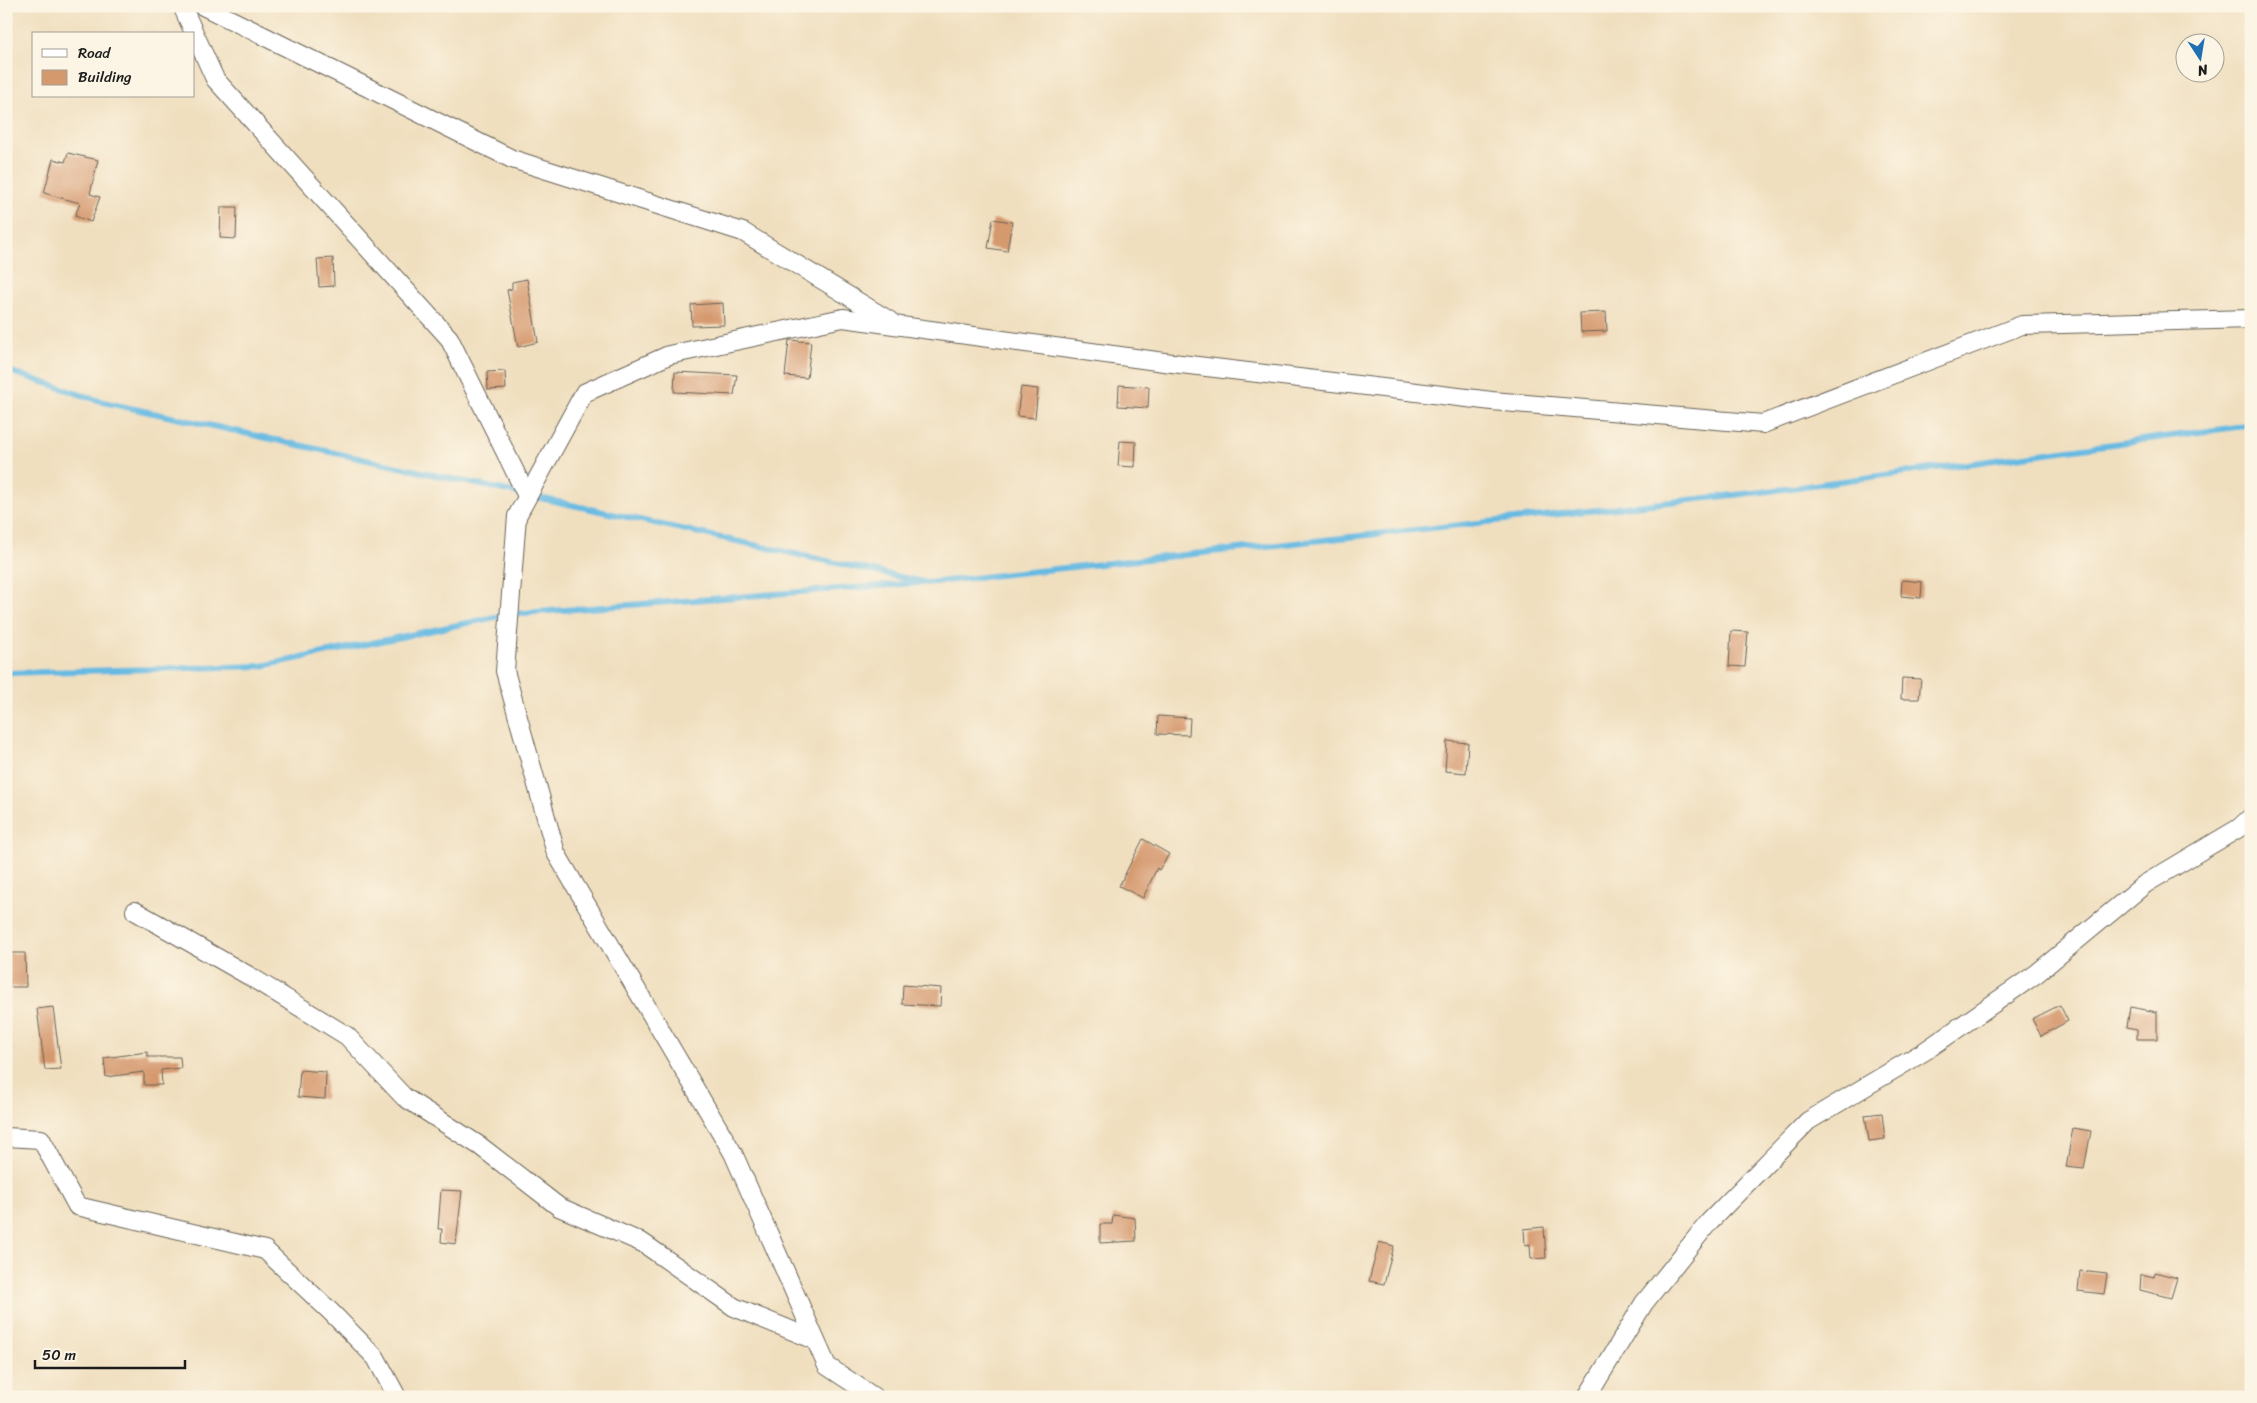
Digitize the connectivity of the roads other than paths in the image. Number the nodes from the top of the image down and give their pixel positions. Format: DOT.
graph roads {
  1 [pos="182,6"];
  2 [pos="203,6"];
  3 [pos="194,32"];
  4 [pos="195,35"];
  5 [pos="2251,319"];
  6 [pos="897,326"];
  7 [pos="528,496"];
  8 [pos="2251,816"];
  9 [pos="134,911"];
  10 [pos="6,1137"];
  11 [pos="816,1340"];
  12 [pos="397,1397"];
  13 [pos="874,1397"];
  14 [pos="1587,1397"];
  1 -- 3 [label="street"];
  2 -- 6 [label="street"];
  4 -- 7 [label="street"];
  5 -- 6 [label="street"];
  6 -- 7 [label="street"];
  7 -- 11 [label="street"];
  8 -- 14 [label="street"];
  9 -- 11 [label="street"];
  10 -- 12 [label="street"];
  11 -- 13 [label="street"];
}
